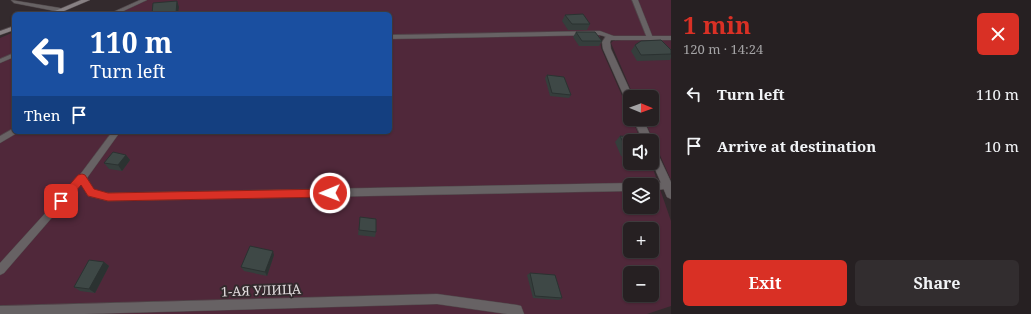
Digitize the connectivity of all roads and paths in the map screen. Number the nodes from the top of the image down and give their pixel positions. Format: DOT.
graph roads {
  1 [pos="14,0"];
  2 [pos="87,0"];
  3 [pos="144,0"];
  4 [pos="635,0"];
  5 [pos="60,10"];
  6 [pos="56,12"];
  7 [pos="117,12"];
  8 [pos="12,29"];
  9 [pos="0,33"];
  10 [pos="392,37"];
  11 [pos="616,38"];
  12 [pos="650,38"];
  13 [pos="671,38"];
  14 [pos="12,56"];
  15 [pos="0,61"];
  16 [pos="625,90"];
  17 [pos="12,132"];
  18 [pos="115,134"];
  19 [pos="0,140"];
  20 [pos="659,167"];
  21 [pos="82,178"];
  22 [pos="623,187"];
  23 [pos="659,188"];
  24 [pos="669,190"];
  25 [pos="0,270"];
  26 [pos="0,311"];
  27 [pos="519,314"];
  1 -- 5 [label="lane"];
  2 -- 5 [label="main road"];
  3 -- 7 [label="lane"];
  4 -- 12 [label="lane"];
  5 -- 6 [label="main road"];
  8 -- 9 [label="main road"];
  10 -- 11 [label="lane"];
  11 -- 12 [label="street"];
  11 -- 16 [label="street"];
  12 -- 13 [label="street"];
  14 -- 15 [label="lane"];
  17 -- 19 [label="lane"];
  18 -- 21 [label="lane"];
  20 -- 24 [label="street"];
  21 -- 22 [label="lane"];
  21 -- 25 [label="lane"];
  23 -- 24 [label="lane"];
  26 -- 27 [label="lane, 1-АЯ УЛИЦА"];
}
